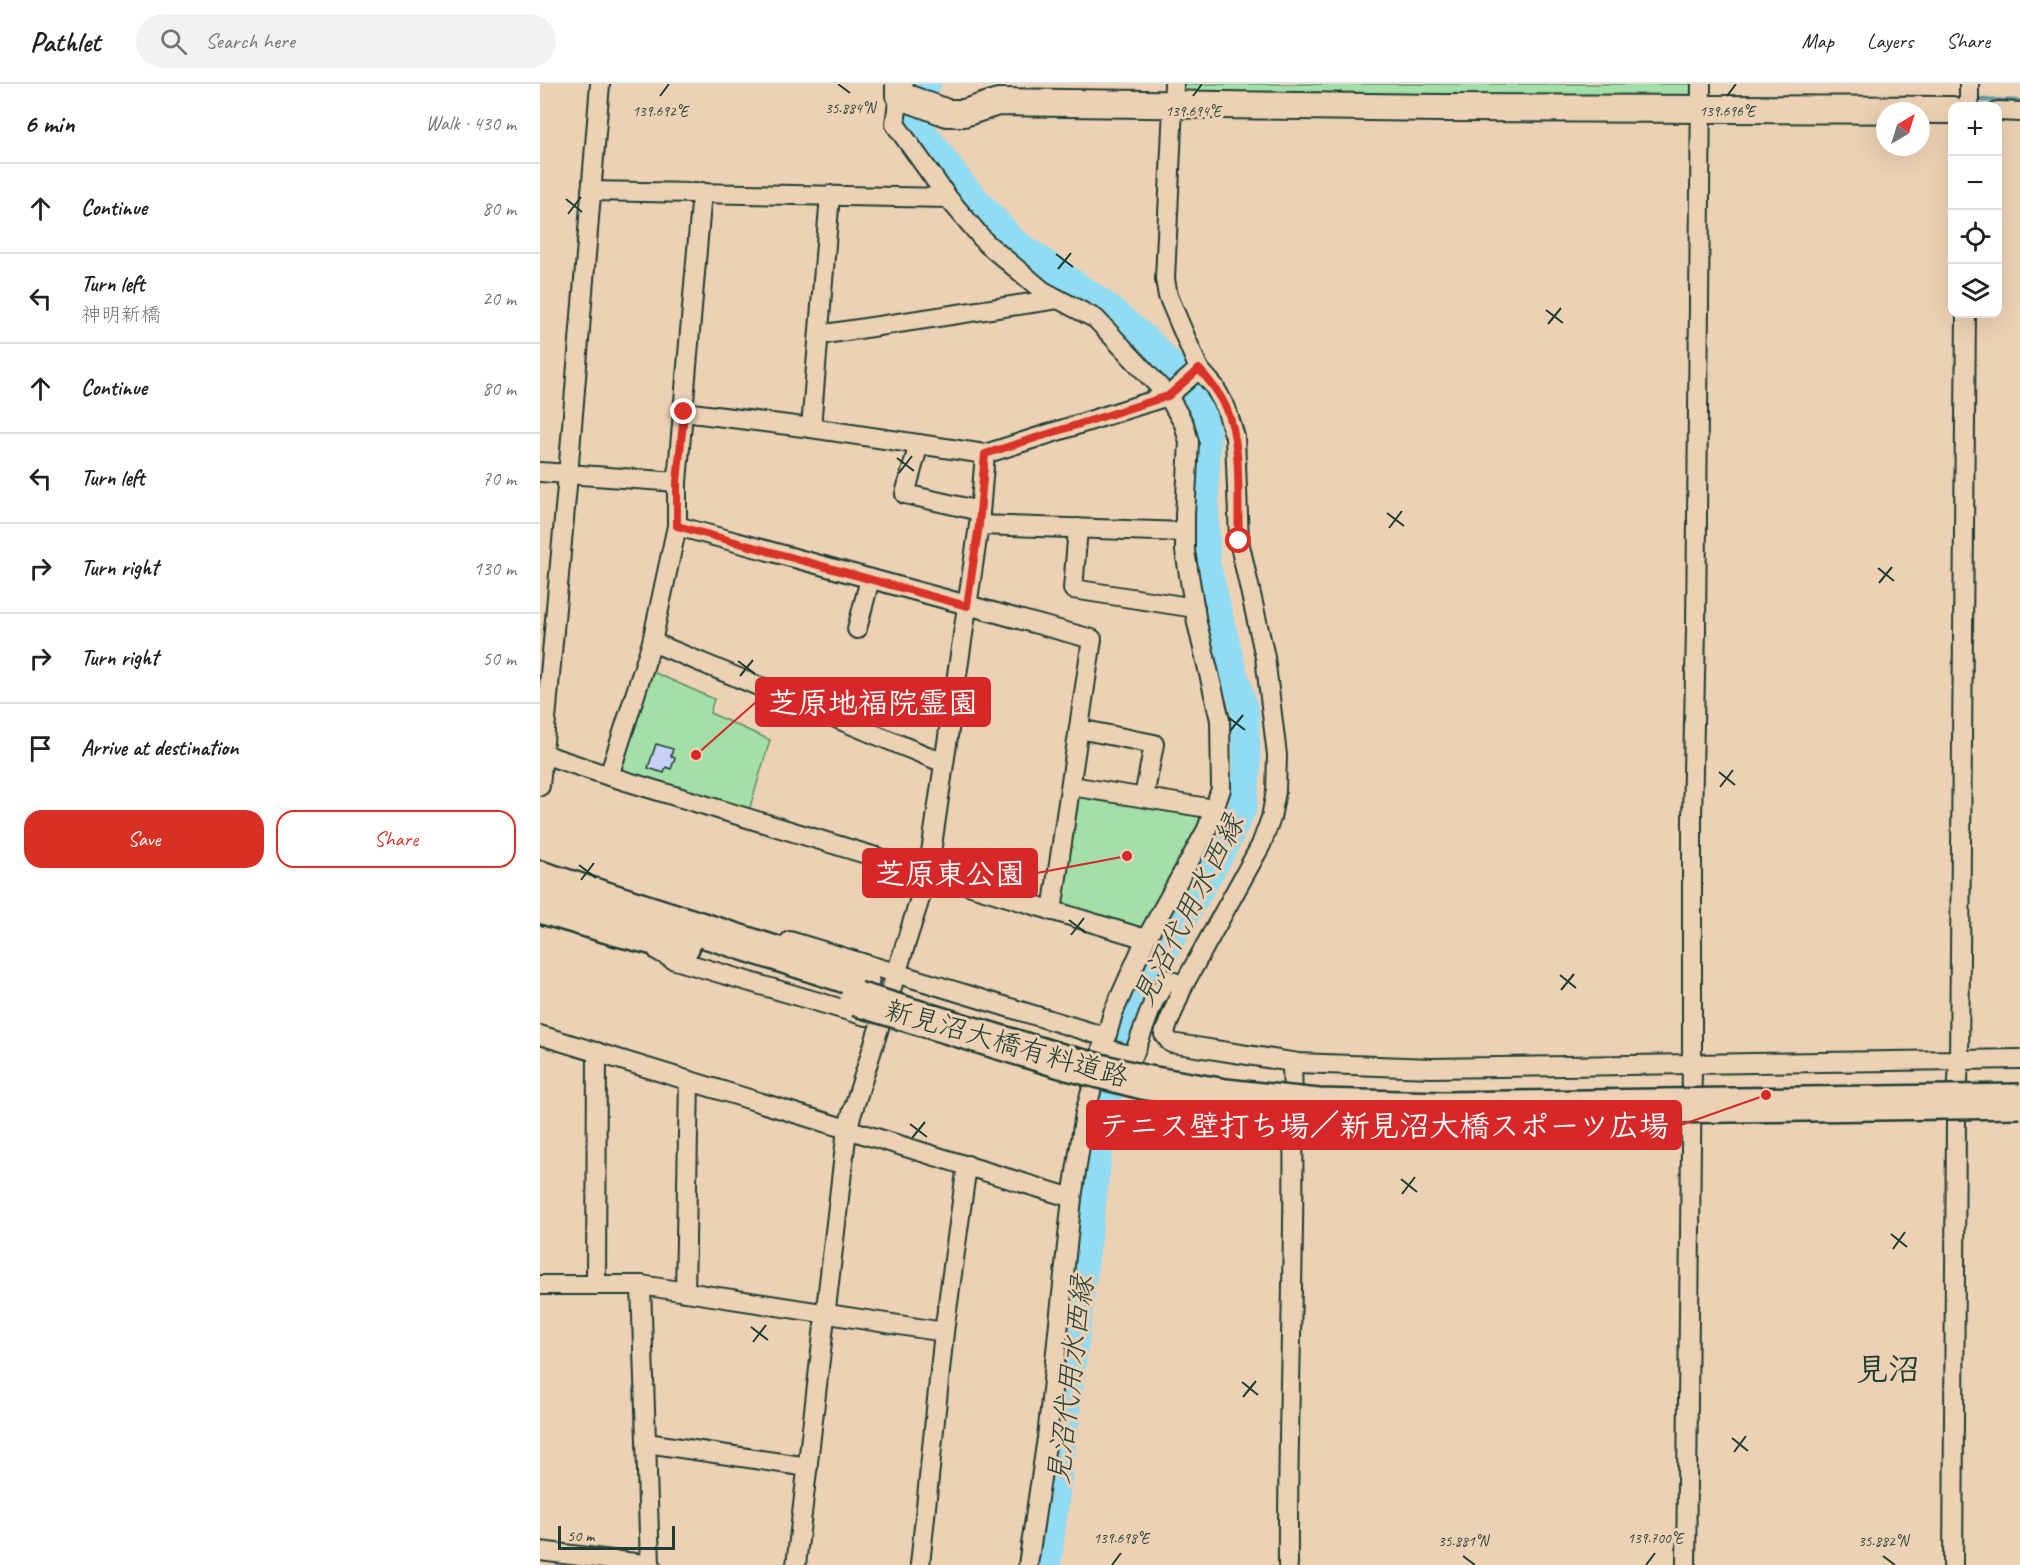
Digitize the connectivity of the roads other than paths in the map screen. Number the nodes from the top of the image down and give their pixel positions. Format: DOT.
graph roads {
  1 [pos="600,84"];
  2 [pos="1969,84"];
  3 [pos="899,89"];
  4 [pos="1174,94"];
  5 [pos="1701,97"];
  6 [pos="1969,102"];
  7 [pos="1948,110"];
  8 [pos="2002,111"];
  9 [pos="2020,112"];
  10 [pos="591,191"];
  11 [pos="702,192"];
  12 [pos="830,195"];
  13 [pos="948,198"];
  14 [pos="1058,299"];
  15 [pos="1966,318"];
  16 [pos="819,335"];
  17 [pos="1196,372"];
  18 [pos="1168,396"];
  19 [pos="684,412"];
  20 [pos="811,428"];
  21 [pos="919,444"];
  22 [pos="985,454"];
  23 [pos="540,472"];
  24 [pos="568,475"];
  25 [pos="677,482"];
  26 [pos="980,518"];
  27 [pos="677,526"];
  28 [pos="1078,528"];
  29 [pos="1185,532"];
  30 [pos="870,579"];
  31 [pos="967,606"];
  32 [pos="1194,608"];
  33 [pos="857,629"];
  34 [pos="652,642"];
  35 [pos="1079,729"];
  36 [pos="541,754"];
  37 [pos="944,763"];
  38 [pos="609,777"];
  39 [pos="540,786"];
  40 [pos="1071,786"];
  41 [pos="1144,797"];
  42 [pos="1215,809"];
  43 [pos="928,873"];
  44 [pos="540,878"];
  45 [pos="617,902"];
  46 [pos="540,906"];
  47 [pos="1052,911"];
  48 [pos="688,936"];
  49 [pos="651,937"];
  50 [pos="1146,939"];
  51 [pos="895,973"];
  52 [pos="1183,986"];
  53 [pos="866,1000"];
  54 [pos="540,1035"];
  55 [pos="1104,1042"];
  56 [pos="597,1052"];
  57 [pos="2020,1059"];
  58 [pos="1959,1060"];
  59 [pos="1292,1062"];
  60 [pos="1692,1064"];
  61 [pos="2020,1079"];
  62 [pos="689,1081"];
  63 [pos="1092,1085"];
  64 [pos="2020,1101"];
  65 [pos="848,1129"];
  66 [pos="967,1165"];
  67 [pos="1072,1198"];
  68 [pos="540,1285"];
  69 [pos="596,1285"];
  70 [pos="641,1285"];
  71 [pos="685,1292"];
  72 [pos="826,1314"];
  73 [pos="944,1332"];
  74 [pos="647,1443"];
  75 [pos="808,1467"];
  76 [pos="540,1551"];
  77 [pos="650,1565"];
  78 [pos="796,1565"];
  79 [pos="920,1565"];
  80 [pos="1028,1565"];
  81 [pos="1288,1565"];
  82 [pos="1686,1565"];
  83 [pos="1953,1565"];
  1 -- 10 [label="street"];
  2 -- 6 [label="street"];
  3 -- 4 [label="street"];
  3 -- 13 [label="street"];
  4 -- 5 [label="street"];
  4 -- 17 [label="street"];
  5 -- 7 [label="street"];
  5 -- 60 [label="street"];
  8 -- 9 [label="street"];
  10 -- 11 [label="street"];
  10 -- 24 [label="street"];
  11 -- 12 [label="street"];
  11 -- 19 [label="street"];
  12 -- 13 [label="street"];
  12 -- 16 [label="street"];
  13 -- 14 [label="street"];
  14 -- 16 [label="street"];
  14 -- 18 [label="street"];
  15 -- 58 [label="street"];
  16 -- 20 [label="street"];
  17 -- 18 [label="street"];
  17 -- 52 [label="street"];
  18 -- 22 [label="street"];
  18 -- 29 [label="street"];
  19 -- 20 [label="street"];
  19 -- 25 [label="street"];
  20 -- 21 [label="street"];
  21 -- 22 [label="street"];
  21 -- 26 [label="street"];
  22 -- 26 [label="street"];
  23 -- 24 [label="street"];
  24 -- 25 [label="street"];
  24 -- 36 [label="street"];
  25 -- 27 [label="street"];
  26 -- 28 [label="street"];
  26 -- 31 [label="street"];
  27 -- 30 [label="street"];
  27 -- 34 [label="street"];
  28 -- 29 [label="street"];
  28 -- 32 [label="street"];
  29 -- 32 [label="street"];
  30 -- 31 [label="street"];
  30 -- 33 [label="street"];
  31 -- 35 [label="street"];
  31 -- 37 [label="street"];
  32 -- 42 [label="street"];
  34 -- 37 [label="street"];
  34 -- 38 [label="street"];
  35 -- 40 [label="street"];
  35 -- 41 [label="street"];
  36 -- 38 [label="street"];
  36 -- 39 [label="street"];
  37 -- 43 [label="street"];
  38 -- 43 [label="street"];
  40 -- 41 [label="street"];
  40 -- 47 [label="street"];
  41 -- 42 [label="street"];
  42 -- 50 [label="street"];
  43 -- 47 [label="street"];
  43 -- 51 [label="street"];
  44 -- 45 [label="highway"];
  45 -- 48 [label="highway"];
  45 -- 51 [label="street"];
  46 -- 49 [label="highway"];
  47 -- 50 [label="street"];
  48 -- 49 [label="highway"];
  48 -- 53 [label="highway, 新見沼大橋有料道路"];
  49 -- 53 [label="street"];
  50 -- 55 [label="street"];
  51 -- 53 [label="street"];
  51 -- 55 [label="street"];
  52 -- 55 [label="street"];
  52 -- 59 [label="street"];
  53 -- 61 [label="highway, 新見沼大橋有料道路"];
  53 -- 63 [label="street"];
  53 -- 64 [label="highway, 新見沼大橋有料道路, bridge"];
  53 -- 65 [label="street"];
  54 -- 56 [label="street"];
  55 -- 63 [label="street"];
  56 -- 62 [label="street"];
  56 -- 69 [label="street"];
  57 -- 58 [label="street"];
  58 -- 60 [label="street"];
  58 -- 83 [label="street"];
  59 -- 60 [label="street"];
  59 -- 81 [label="street"];
  60 -- 82 [label="street"];
  62 -- 65 [label="street"];
  62 -- 71 [label="street"];
  63 -- 67 [label="street"];
  65 -- 66 [label="street"];
  65 -- 72 [label="street"];
  66 -- 67 [label="street"];
  66 -- 73 [label="street"];
  67 -- 80 [label="street"];
  68 -- 69 [label="street"];
  69 -- 70 [label="street"];
  70 -- 71 [label="street"];
  70 -- 74 [label="street"];
  71 -- 72 [label="street"];
  72 -- 73 [label="street"];
  72 -- 75 [label="street"];
  73 -- 79 [label="street"];
  74 -- 75 [label="street"];
  74 -- 77 [label="street"];
  75 -- 78 [label="street"];
  76 -- 77 [label="street"];
}
